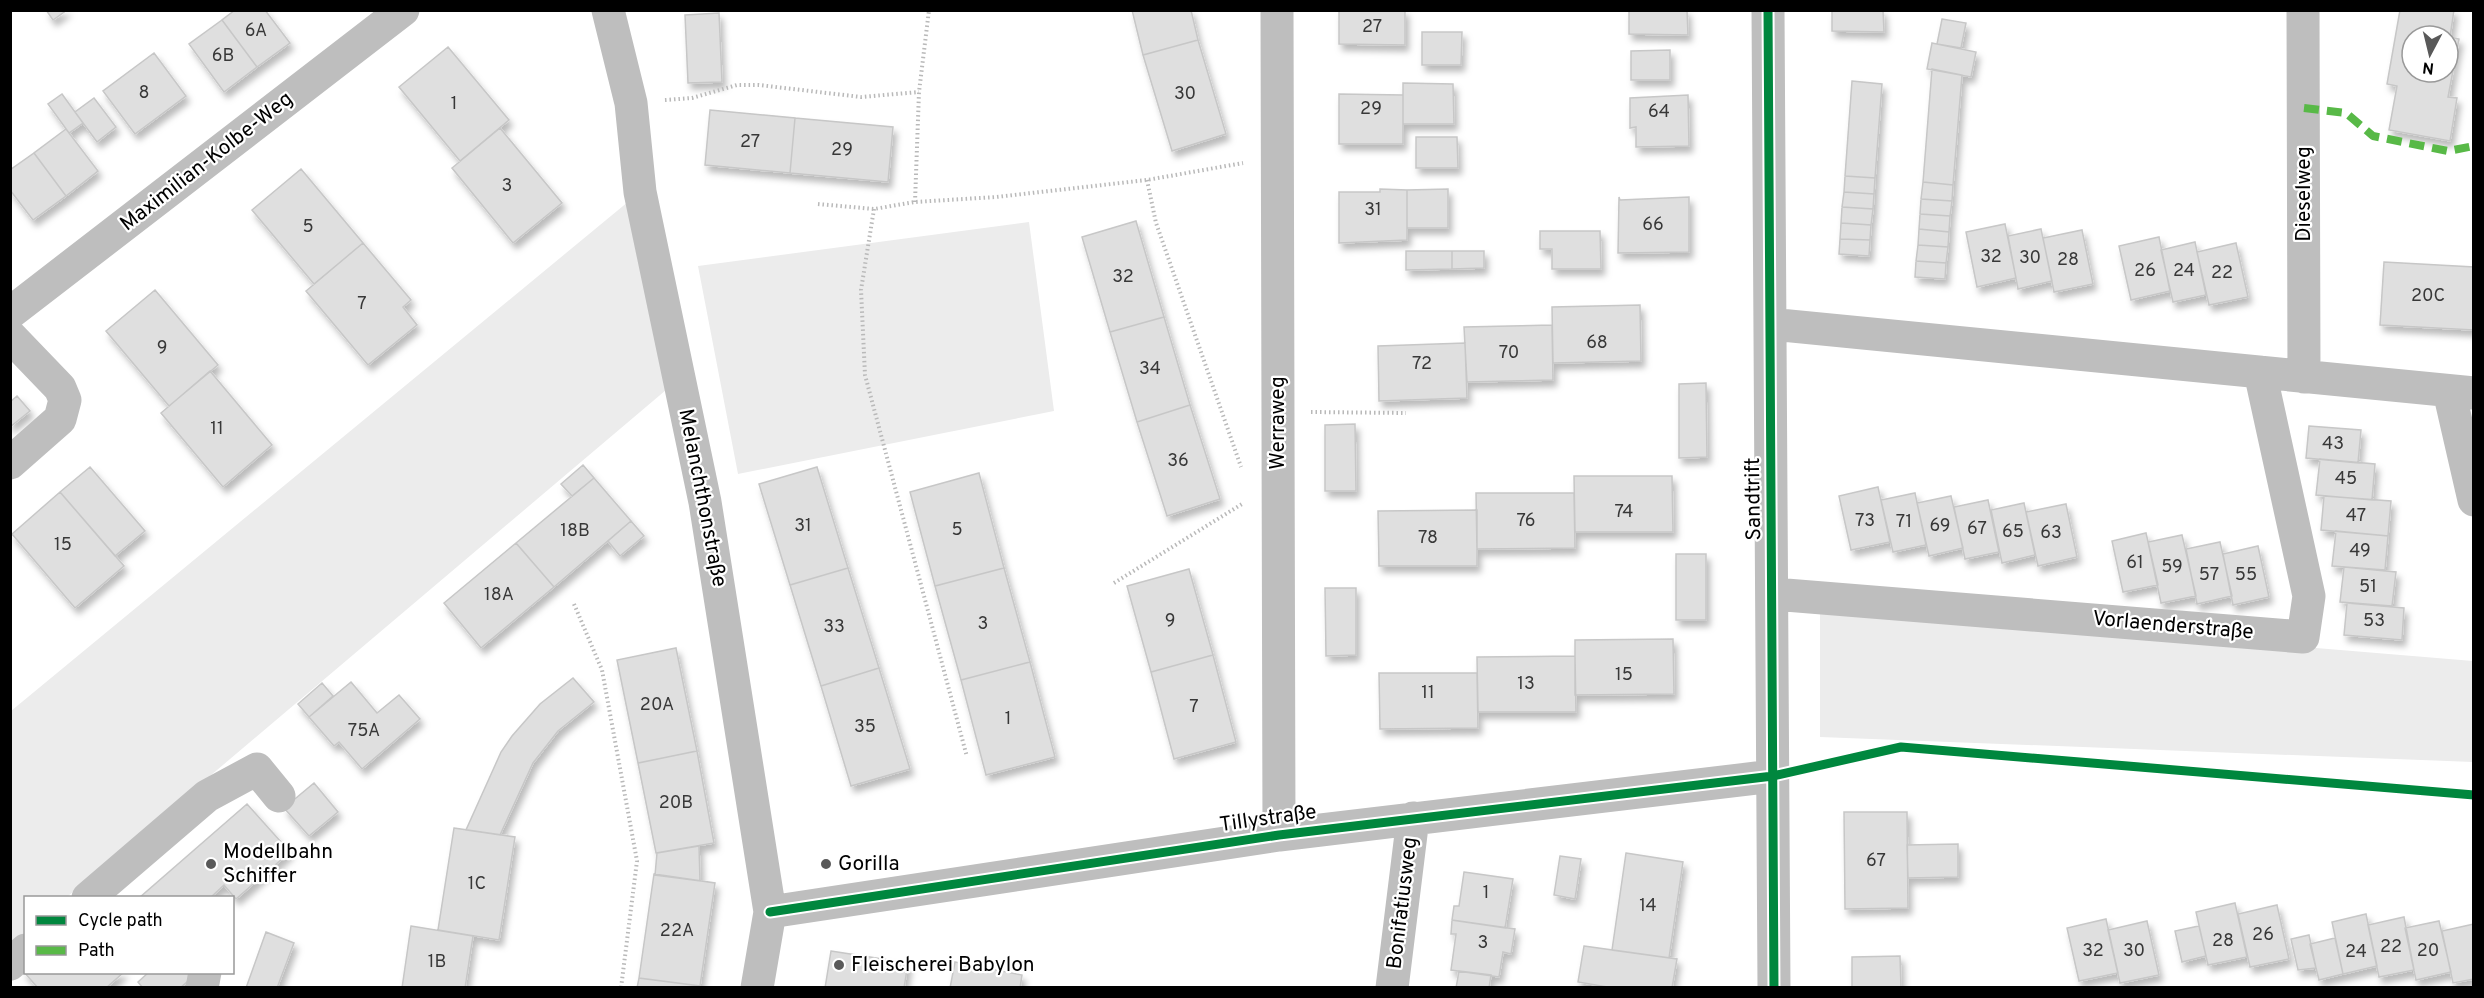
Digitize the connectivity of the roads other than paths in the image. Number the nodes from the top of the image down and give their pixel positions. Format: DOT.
graph roads {
  1 [pos="404,10"];
  2 [pos="608,10"];
  3 [pos="1277,10"];
  4 [pos="1768,10"];
  5 [pos="2303,10"];
  6 [pos="10,313"];
  7 [pos="1770,324"];
  8 [pos="10,336"];
  9 [pos="2260,372"];
  10 [pos="2304,377"];
  11 [pos="2461,392"];
  12 [pos="10,463"];
  13 [pos="2474,500"];
  14 [pos="1773,594"];
  15 [pos="1773,776"];
  16 [pos="279,796"];
  17 [pos="1413,818"];
  18 [pos="1279,835"];
  19 [pos="89,896"];
  20 [pos="770,912"];
  21 [pos="24,952"];
  22 [pos="10,964"];
  23 [pos="757,987"];
  24 [pos="1392,987"];
  25 [pos="1774,987"];
  1 -- 6 [label="street, Maximilian-Kolbe-Weg"];
  2 -- 20 [label="street, Melanchthonstraße"];
  3 -- 18 [label="street, Werraweg"];
  4 -- 7 [label="street, Sandtrift"];
  5 -- 10 [label="street, Dieselweg"];
  7 -- 9 [label="street"];
  7 -- 14 [label="street, Sandtrift"];
  8 -- 12 [label="street"];
  9 -- 10 [label="street"];
  9 -- 14 [label="street, Vorlaenderstraße"];
  10 -- 11 [label="street"];
  11 -- 13 [label="street"];
  14 -- 15 [label="street, Sandtrift"];
  15 -- 17 [label="street, Tillystraße"];
  15 -- 25 [label="street, Sandtrift"];
  16 -- 19 [label="street"];
  17 -- 18 [label="street, Tillystraße"];
  17 -- 24 [label="street, Bonifatiusweg"];
  18 -- 20 [label="street, Tillystraße"];
  20 -- 23 [label="street, Melanchthonstraße"];
  21 -- 22 [label="street"];
}
